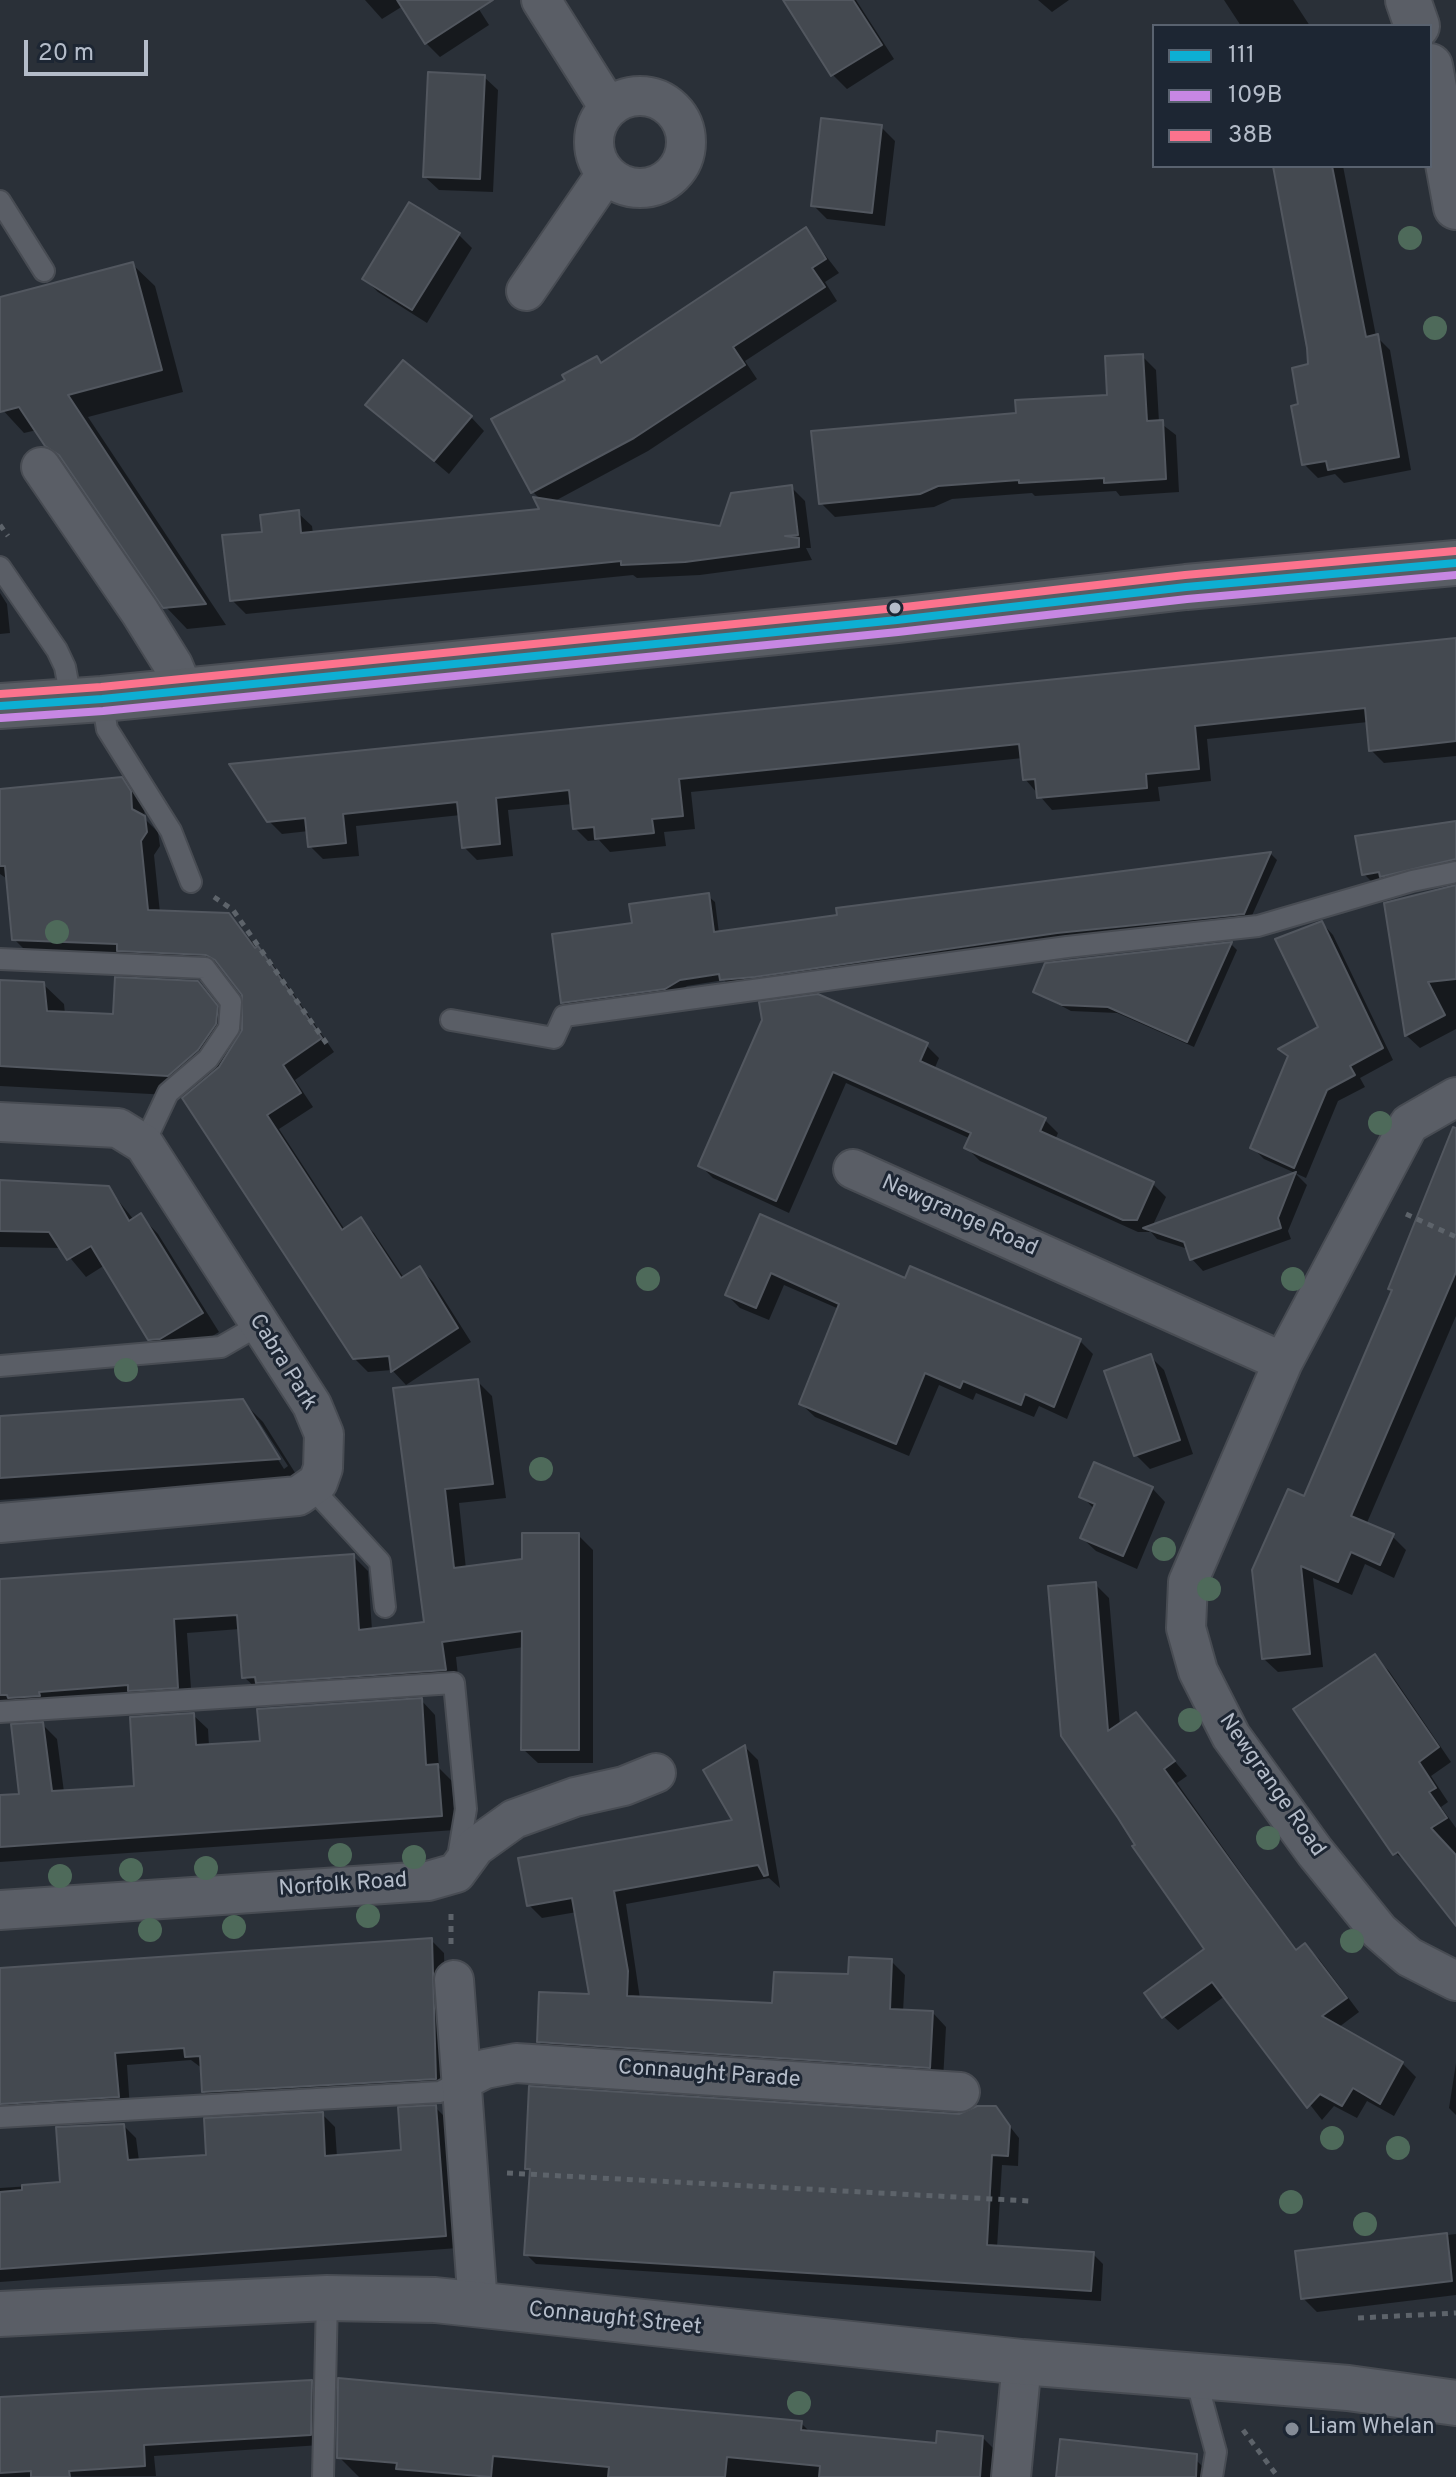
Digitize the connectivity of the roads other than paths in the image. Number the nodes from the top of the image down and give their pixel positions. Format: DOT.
graph roads {
  1 [pos="541,0"];
  2 [pos="1408,0"];
  3 [pos="1416,24"];
  4 [pos="1432,77"];
  5 [pos="609,108"];
  6 [pos="606,174"];
  7 [pos="0,201"];
  8 [pos="1456,207"];
  9 [pos="44,271"];
  10 [pos="526,291"];
  11 [pos="41,467"];
  12 [pos="1456,563"];
  13 [pos="0,567"];
  14 [pos="173,690"];
  15 [pos="86,699"];
  16 [pos="0,706"];
  17 [pos="1456,872"];
  18 [pos="191,882"];
  19 [pos="0,959"];
  20 [pos="451,1020"];
  21 [pos="1456,1097"];
  22 [pos="0,1122"];
  23 [pos="144,1144"];
  24 [pos="853,1169"];
  25 [pos="259,1325"];
  26 [pos="1283,1362"];
  27 [pos="0,1366"];
  28 [pos="311,1487"];
  29 [pos="0,1523"];
  30 [pos="385,1607"];
  31 [pos="0,1712"];
  32 [pos="656,1773"];
  33 [pos="456,1873"];
  34 [pos="0,1910"];
  35 [pos="454,1980"];
  36 [pos="1456,1981"];
  37 [pos="461,2081"];
  38 [pos="960,2092"];
  39 [pos="0,2117"];
  40 [pos="327,2298"];
  41 [pos="478,2305"];
  42 [pos="0,2314"];
  43 [pos="1022,2362"];
  44 [pos="1212,2376"];
  45 [pos="1456,2403"];
  46 [pos="323,2477"];
  47 [pos="1011,2477"];
  48 [pos="1212,2477"];
  1 -- 5 [label="street"];
  2 -- 3 [label="street"];
  4 -- 8 [label="street"];
  5 -- 6 [label="street"];
  5 -- 6 [label="street"];
  6 -- 10 [label="street"];
  7 -- 9 [label="lane"];
  11 -- 14 [label="street"];
  12 -- 14 [label="main road"];
  13 -- 15 [label="lane"];
  14 -- 15 [label="main road"];
  15 -- 16 [label="main road"];
  15 -- 18 [label="lane"];
  17 -- 20 [label="lane"];
  19 -- 23 [label="lane"];
  21 -- 26 [label="street, Newgrange Road"];
  22 -- 23 [label="street"];
  23 -- 25 [label="street, Cabra Park"];
  24 -- 26 [label="street, Newgrange Road"];
  25 -- 27 [label="lane"];
  25 -- 28 [label="street, Cabra Park"];
  26 -- 36 [label="street, Newgrange Road"];
  28 -- 29 [label="street"];
  28 -- 30 [label="lane"];
  31 -- 33 [label="lane"];
  32 -- 33 [label="street"];
  33 -- 34 [label="street, Norfolk Road"];
  35 -- 37 [label="street"];
  37 -- 38 [label="street, Connaught Parade"];
  37 -- 39 [label="lane"];
  37 -- 41 [label="street"];
  40 -- 41 [label="street, Connaught Street"];
  40 -- 42 [label="street, Connaught Street"];
  40 -- 46 [label="lane"];
  41 -- 43 [label="street, Connaught Street"];
  43 -- 44 [label="street, Connaught Street"];
  43 -- 47 [label="street"];
  44 -- 45 [label="street, Connaught Street"];
  44 -- 48 [label="lane"];
}
